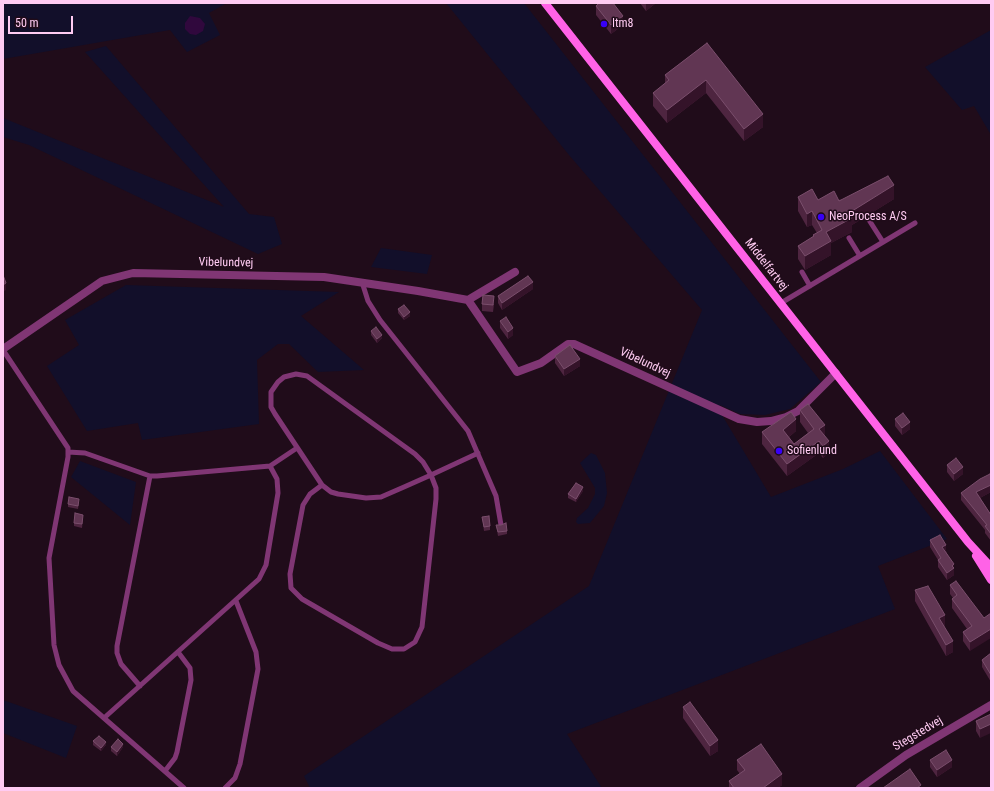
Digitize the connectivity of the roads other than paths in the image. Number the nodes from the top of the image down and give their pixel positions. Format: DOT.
graph roads {
  1 [pos="545,3"];
  2 [pos="870,220"];
  3 [pos="915,223"];
  4 [pos="849,238"];
  5 [pos="883,242"];
  6 [pos="860,256"];
  7 [pos="515,272"];
  8 [pos="802,272"];
  9 [pos="362,282"];
  10 [pos="810,286"];
  11 [pos="468,300"];
  12 [pos="781,303"];
  13 [pos="3,349"];
  14 [pos="836,373"];
  15 [pos="297,448"];
  16 [pos="68,452"];
  17 [pos="478,454"];
  18 [pos="270,466"];
  19 [pos="431,475"];
  20 [pos="150,476"];
  21 [pos="322,485"];
  22 [pos="501,525"];
  23 [pos="968,542"];
  24 [pos="991,567"];
  25 [pos="991,580"];
  26 [pos="236,601"];
  27 [pos="178,652"];
  28 [pos="140,686"];
  29 [pos="991,705"];
  30 [pos="104,718"];
  31 [pos="165,771"];
  32 [pos="184,788"];
  33 [pos="225,788"];
  34 [pos="860,788"];
  1 -- 12 [label="main road, Middelfartvej"];
  2 -- 5 [label="lane"];
  3 -- 5 [label="lane"];
  4 -- 6 [label="lane"];
  5 -- 6 [label="lane"];
  6 -- 10 [label="lane"];
  7 -- 11 [label="street"];
  8 -- 10 [label="lane"];
  9 -- 11 [label="street, Vibelundvej"];
  9 -- 13 [label="street, Vibelundvej"];
  9 -- 17 [label="lane"];
  10 -- 12 [label="lane"];
  11 -- 14 [label="street, Vibelundvej"];
  12 -- 14 [label="main road, Middelfartvej"];
  13 -- 16 [label="lane"];
  14 -- 23 [label="main road, Middelfartvej"];
  15 -- 18 [label="lane"];
  15 -- 19 [label="lane"];
  15 -- 21 [label="lane"];
  16 -- 20 [label="lane"];
  16 -- 30 [label="lane"];
  17 -- 19 [label="lane"];
  17 -- 22 [label="lane"];
  18 -- 20 [label="lane"];
  18 -- 26 [label="lane"];
  19 -- 21 [label="lane"];
  19 -- 21 [label="lane"];
  20 -- 28 [label="lane"];
  23 -- 24 [label="main road, Middelfartvej"];
  23 -- 25 [label="main road, Middelfartvej"];
  26 -- 27 [label="lane"];
  26 -- 33 [label="lane"];
  27 -- 28 [label="lane"];
  27 -- 31 [label="lane"];
  28 -- 30 [label="lane"];
  29 -- 34 [label="street, Stegstedvej"];
  30 -- 31 [label="lane"];
  31 -- 32 [label="lane"];
}
